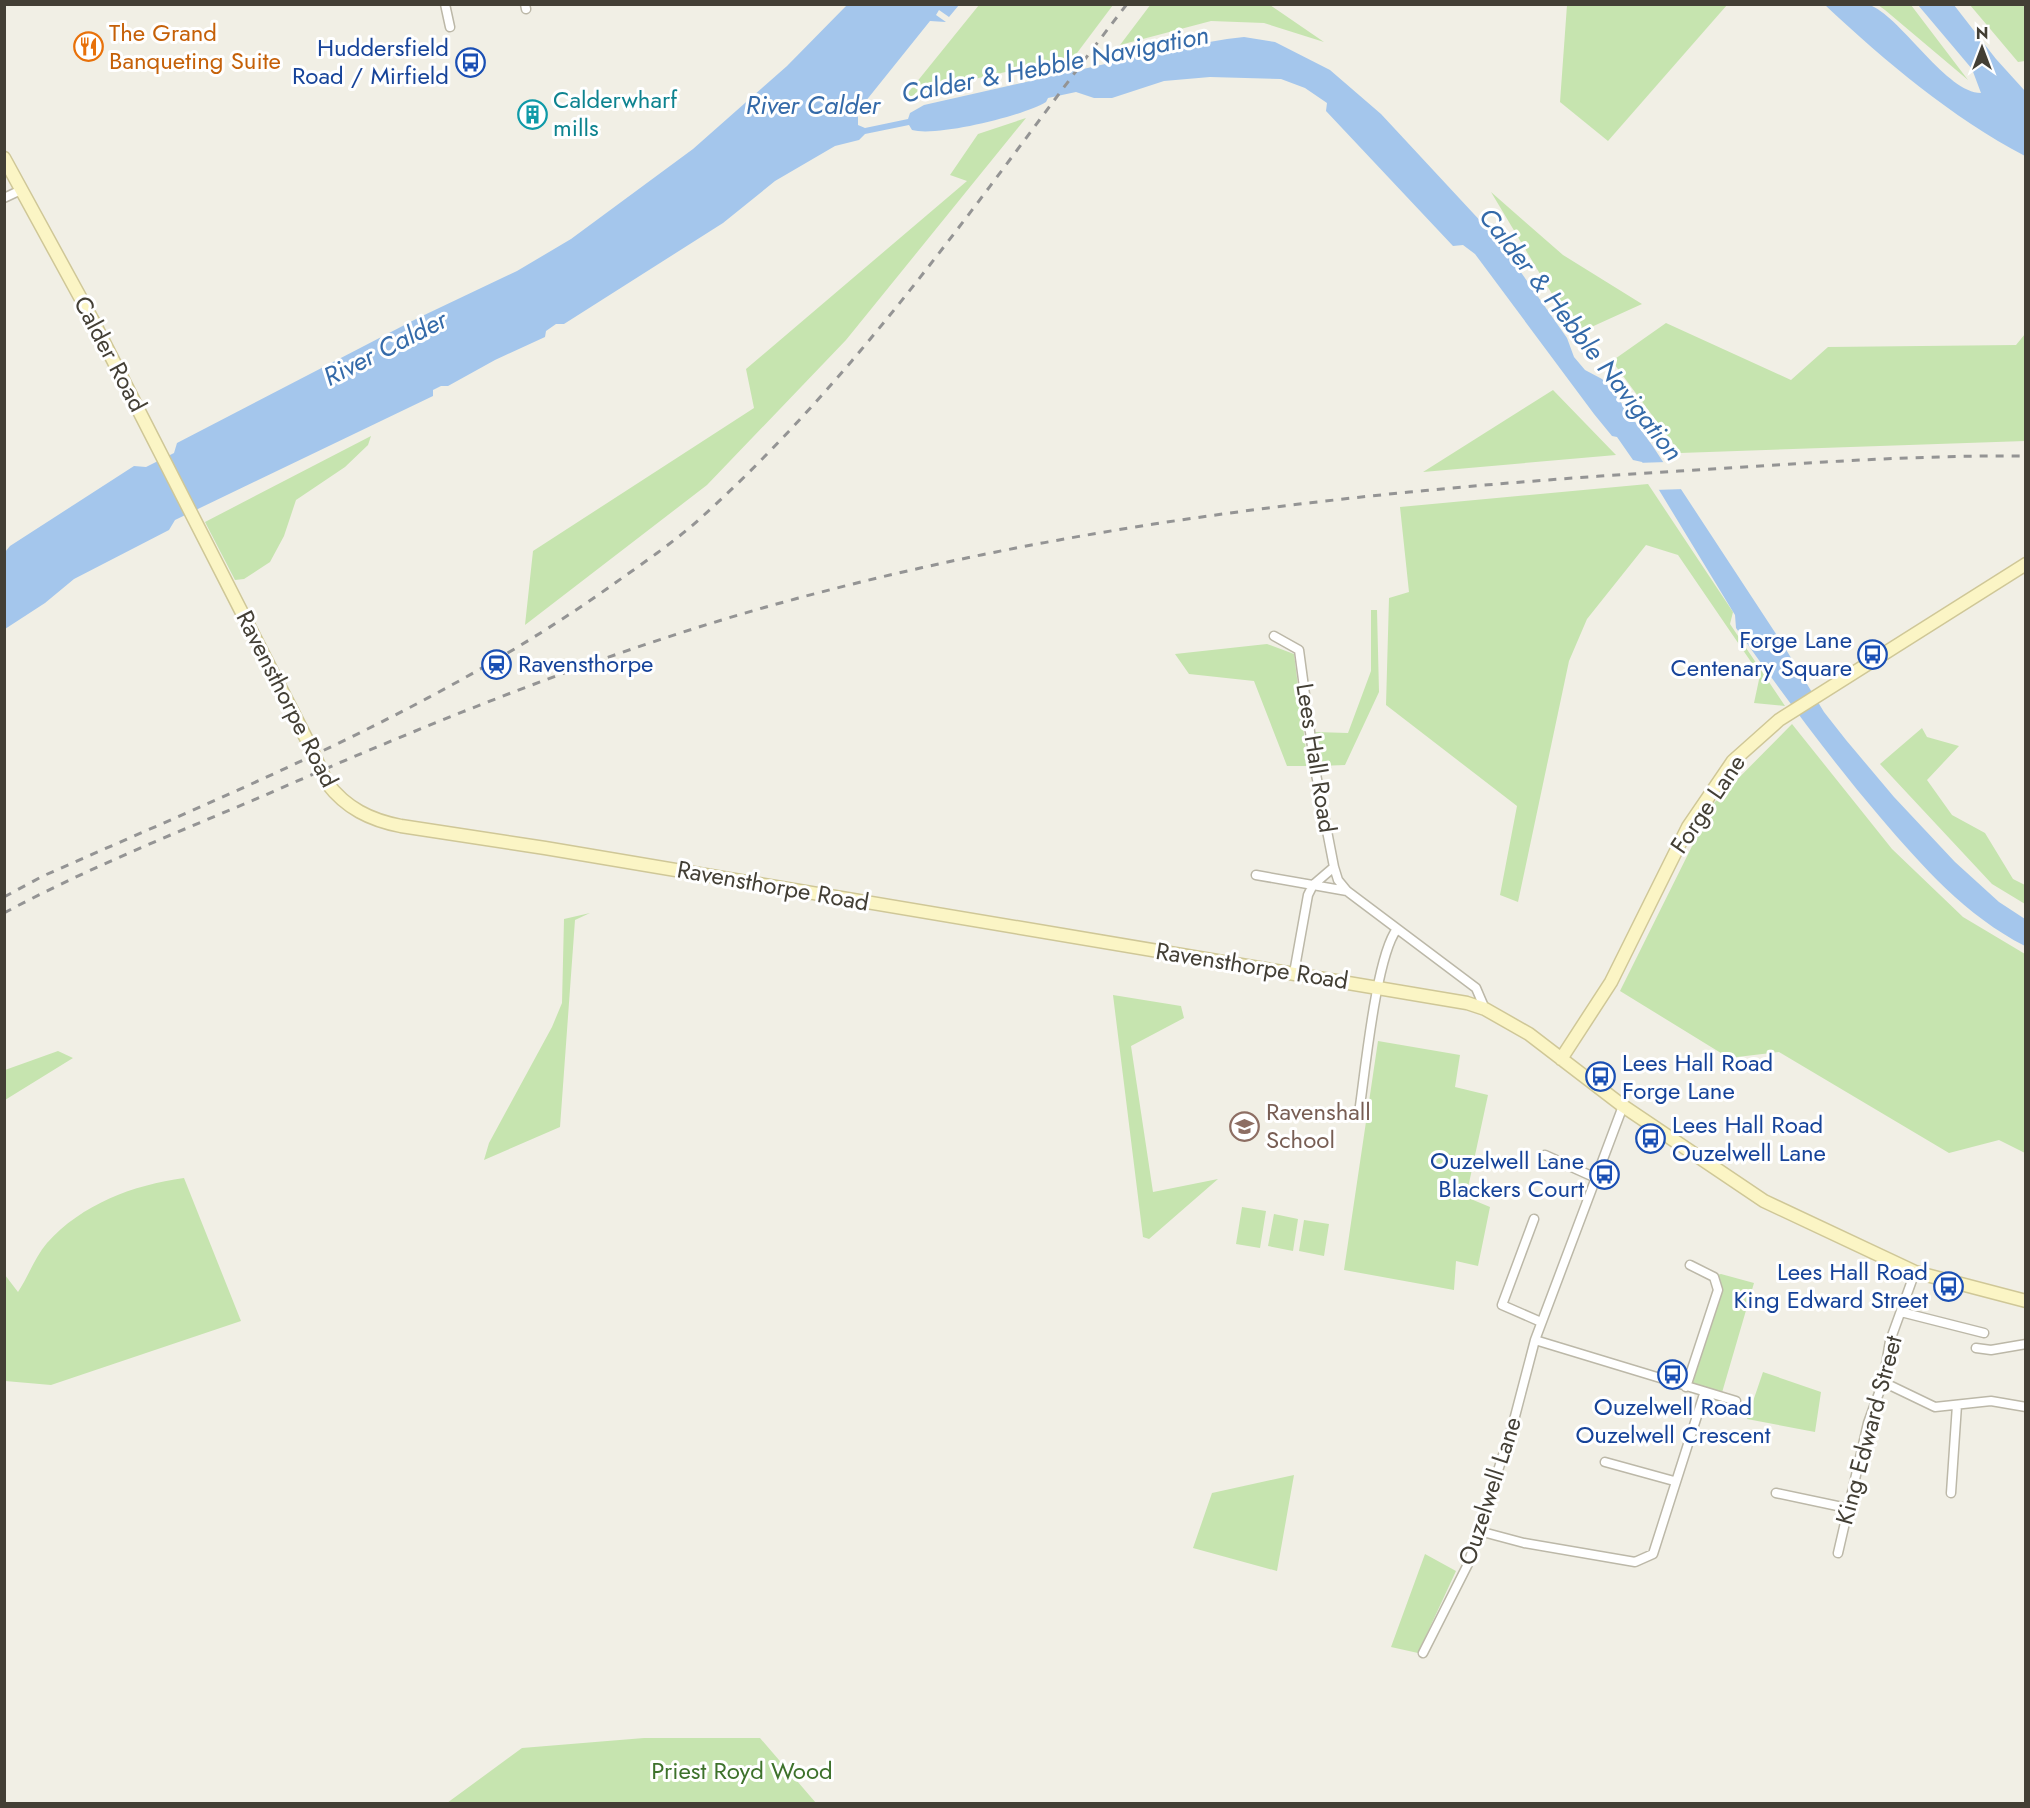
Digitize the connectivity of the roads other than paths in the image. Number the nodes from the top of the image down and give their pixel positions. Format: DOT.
graph roads {
  1 [pos="446,4"];
  2 [pos="450,27"];
  3 [pos="4,158"];
  4 [pos="21,190"];
  5 [pos="4,198"];
  6 [pos="212,552"];
  7 [pos="2025,564"];
  8 [pos="1274,636"];
  9 [pos="1334,867"];
  10 [pos="1256,875"];
  11 [pos="1314,885"];
  12 [pos="1347,891"];
  13 [pos="1397,929"];
  14 [pos="1294,973"];
  15 [pos="1378,986"];
  16 [pos="1485,1009"];
  17 [pos="1561,1059"];
  18 [pos="1623,1106"];
  19 [pos="1359,1113"];
  20 [pos="1545,1155"];
  21 [pos="1596,1178"];
  22 [pos="1534,1220"];
  23 [pos="1690,1265"];
  24 [pos="1915,1272"];
  25 [pos="2025,1301"];
  26 [pos="1901,1312"];
  27 [pos="1541,1322"];
  28 [pos="1984,1333"];
  29 [pos="1535,1340"];
  30 [pos="2025,1344"];
  31 [pos="1976,1348"];
  32 [pos="1884,1382"];
  33 [pos="1686,1387"];
  34 [pos="1704,1394"];
  35 [pos="1736,1401"];
  36 [pos="1957,1405"];
  37 [pos="2025,1407"];
  38 [pos="1605,1462"];
  39 [pos="1674,1481"];
  40 [pos="1776,1493"];
  41 [pos="1951,1494"];
  42 [pos="1847,1508"];
  43 [pos="1479,1531"];
  44 [pos="1838,1554"];
  45 [pos="1423,1653"];
  1 -- 2 [label="street"];
  3 -- 4 [label="street, Calder Road"];
  4 -- 5 [label="street"];
  4 -- 6 [label="street, Calder Road"];
  6 -- 14 [label="street, Ravensthorpe Road, bridge"];
  7 -- 17 [label="street, Forge Lane"];
  8 -- 9 [label="street, Lees Hall Road"];
  9 -- 11 [label="street"];
  9 -- 12 [label="street, Lees Hall Road"];
  10 -- 11 [label="street, Lees Hall Road"];
  11 -- 12 [label="street, Lees Hall Road"];
  11 -- 14 [label="street"];
  12 -- 13 [label="street, Lees Hall Road"];
  13 -- 15 [label="street"];
  13 -- 16 [label="street, Lees Hall Road"];
  14 -- 15 [label="street, Ravensthorpe Road"];
  15 -- 16 [label="street, Ravensthorpe Road"];
  15 -- 19 [label="street"];
  16 -- 17 [label="street"];
  17 -- 18 [label="street"];
  18 -- 21 [label="street, Ouzelwell Lane"];
  18 -- 24 [label="street"];
  20 -- 21 [label="street"];
  21 -- 27 [label="street, Ouzelwell Lane"];
  22 -- 27 [label="street"];
  23 -- 33 [label="street"];
  24 -- 25 [label="street"];
  24 -- 26 [label="street, King Edward Street"];
  26 -- 28 [label="street"];
  26 -- 32 [label="street, King Edward Street"];
  27 -- 29 [label="street, Ouzelwell Lane"];
  29 -- 33 [label="street"];
  29 -- 43 [label="street, Ouzelwell Lane"];
  30 -- 31 [label="street"];
  32 -- 36 [label="street"];
  32 -- 42 [label="street, King Edward Street"];
  33 -- 34 [label="street"];
  34 -- 35 [label="street"];
  34 -- 39 [label="street"];
  36 -- 37 [label="street"];
  36 -- 41 [label="street"];
  38 -- 39 [label="street"];
  39 -- 43 [label="street"];
  40 -- 42 [label="street"];
  42 -- 44 [label="street, King Edward Street"];
  43 -- 45 [label="street, Ouzelwell Lane"];
}
